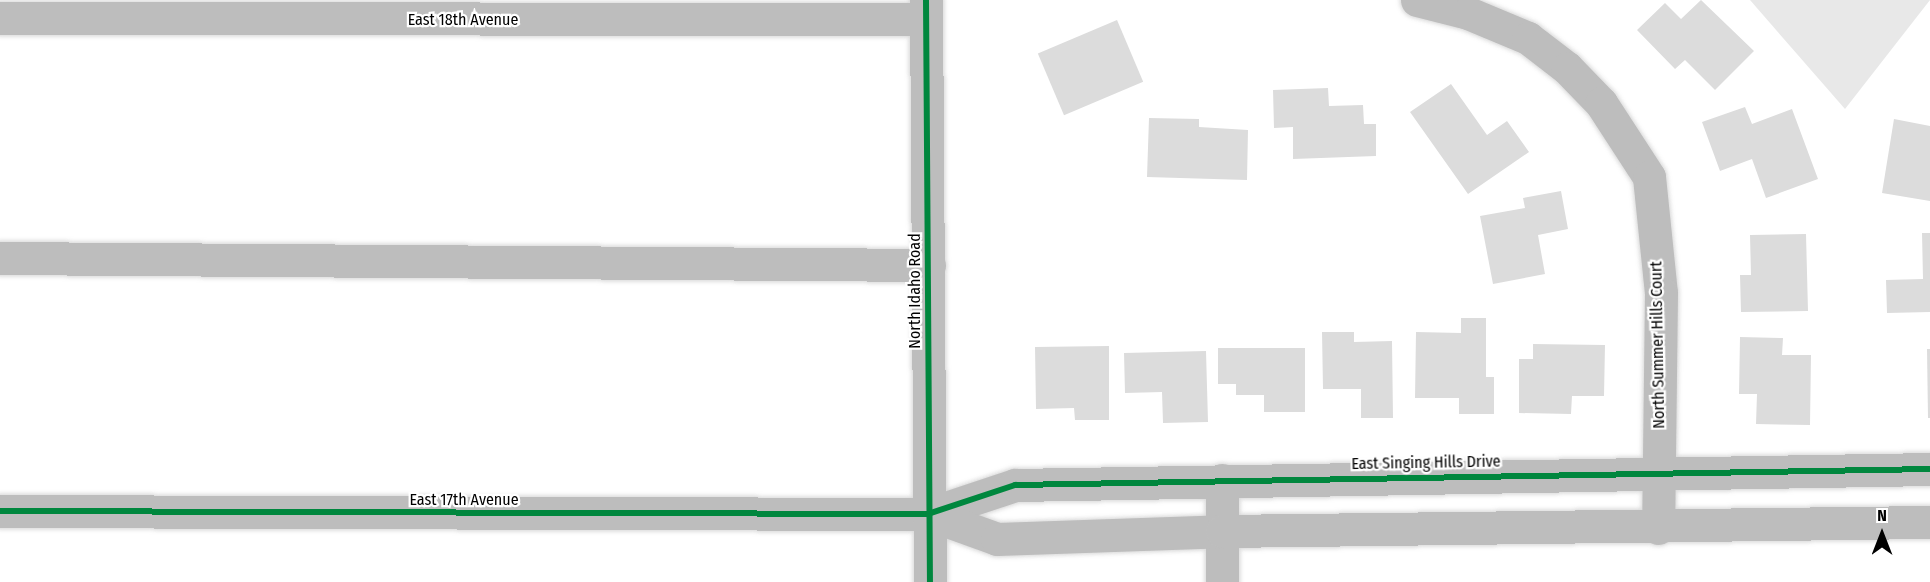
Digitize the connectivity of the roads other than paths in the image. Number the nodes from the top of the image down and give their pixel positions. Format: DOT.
graph roads {
  1 [pos="1417,0"];
  2 [pos="926,9"];
  3 [pos="0,18"];
  4 [pos="0,258"];
  5 [pos="929,265"];
  6 [pos="1930,469"];
  7 [pos="1659,473"];
  8 [pos="1222,480"];
  9 [pos="0,511"];
  10 [pos="928,514"];
  11 [pos="1930,522"];
  12 [pos="1658,528"];
  13 [pos="1222,531"];
  14 [pos="930,582"];
  15 [pos="1222,582"];
  1 -- 7 [label="street, North Summer Hills Court"];
  2 -- 3 [label="street, East 18th Avenue"];
  2 -- 5 [label="street, North Idaho Road"];
  4 -- 5 [label="street"];
  5 -- 10 [label="street, North Idaho Road"];
  6 -- 7 [label="street, East Singing Hills Drive"];
  7 -- 8 [label="street, East Singing Hills Drive"];
  7 -- 12 [label="street, North Summer Hills Court"];
  8 -- 10 [label="street, East Singing Hills Drive"];
  8 -- 13 [label="street"];
  9 -- 10 [label="street, East 17th Avenue"];
  10 -- 13 [label="street"];
  10 -- 14 [label="street, North Idaho Road"];
  11 -- 12 [label="street"];
  12 -- 13 [label="street"];
  13 -- 15 [label="street"];
}
